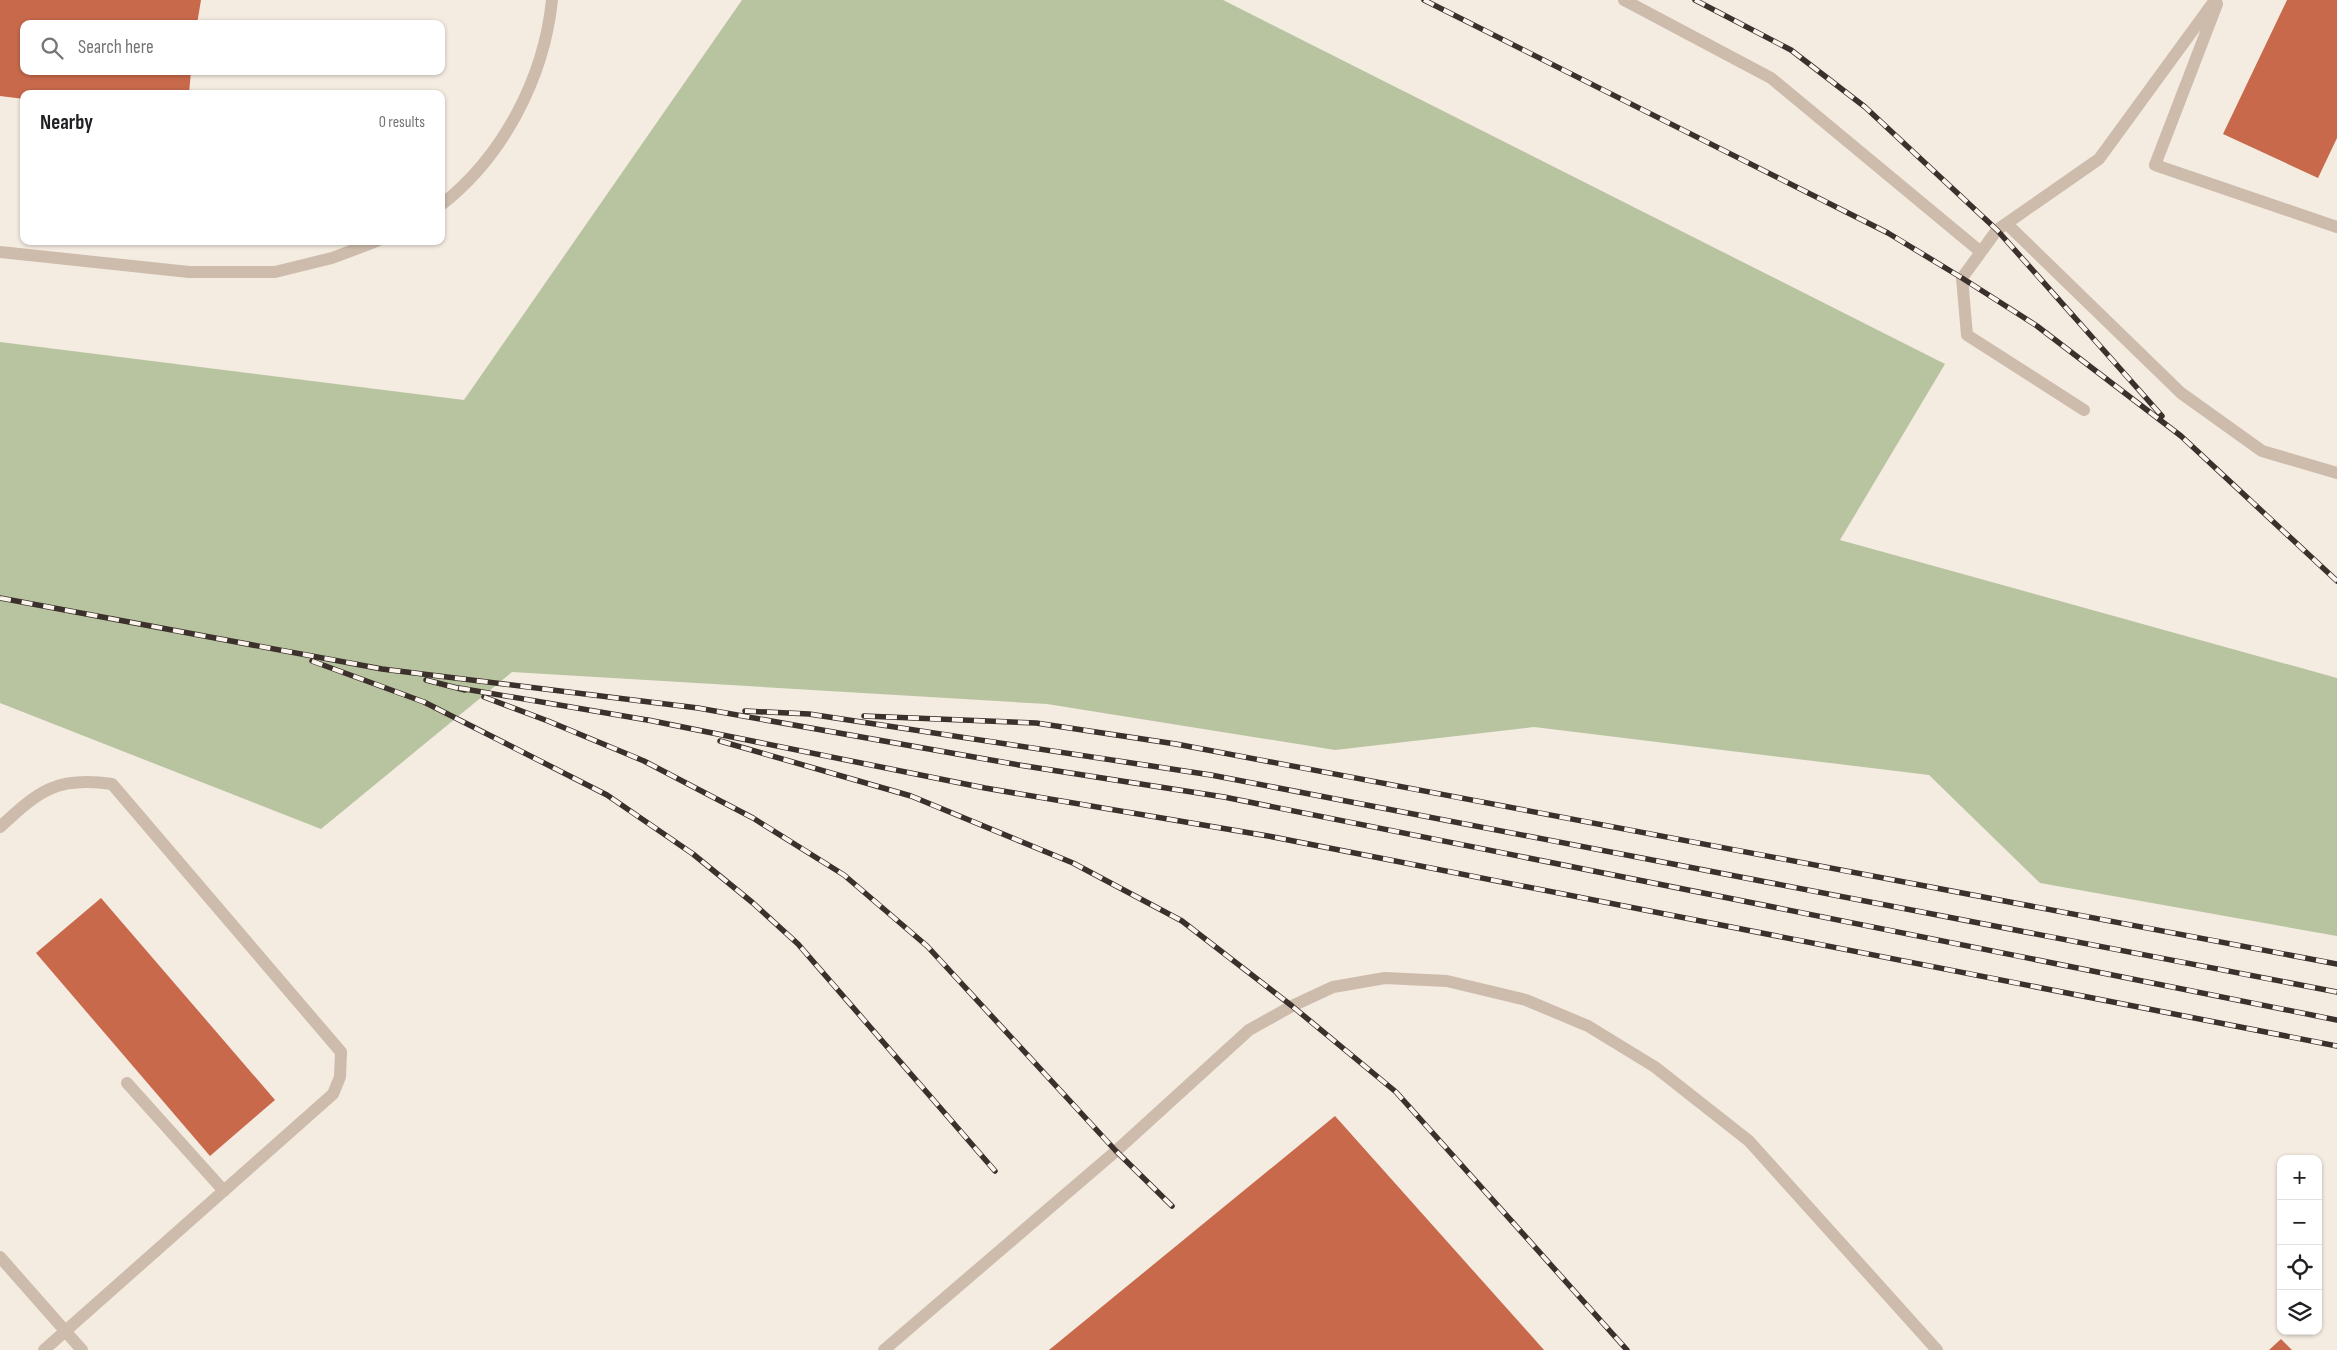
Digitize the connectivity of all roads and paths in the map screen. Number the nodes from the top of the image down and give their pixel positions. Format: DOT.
graph roads {
  1 [pos="552,0"];
  2 [pos="1624,0"];
  3 [pos="2214,0"];
  4 [pos="2219,0"];
  5 [pos="445,201"];
  6 [pos="2007,224"];
  7 [pos="2337,227"];
  8 [pos="366,245"];
  9 [pos="0,252"];
  10 [pos="1981,252"];
  11 [pos="2084,410"];
  12 [pos="2337,473"];
  13 [pos="0,827"];
  14 [pos="127,1083"];
  15 [pos="224,1191"];
  16 [pos="0,1256"];
  17 [pos="66,1331"];
  18 [pos="44,1350"];
  19 [pos="82,1350"];
  20 [pos="884,1350"];
  21 [pos="1937,1350"];
  1 -- 5 [label="lane"];
  2 -- 10 [label="lane"];
  3 -- 6 [label="lane"];
  4 -- 7 [label="lane"];
  6 -- 10 [label="lane"];
  6 -- 12 [label="lane"];
  8 -- 9 [label="lane"];
  10 -- 11 [label="lane"];
  13 -- 15 [label="lane"];
  14 -- 15 [label="lane"];
  15 -- 17 [label="lane"];
  16 -- 17 [label="lane"];
  17 -- 18 [label="lane"];
  17 -- 19 [label="lane"];
  20 -- 21 [label="lane"];
}
